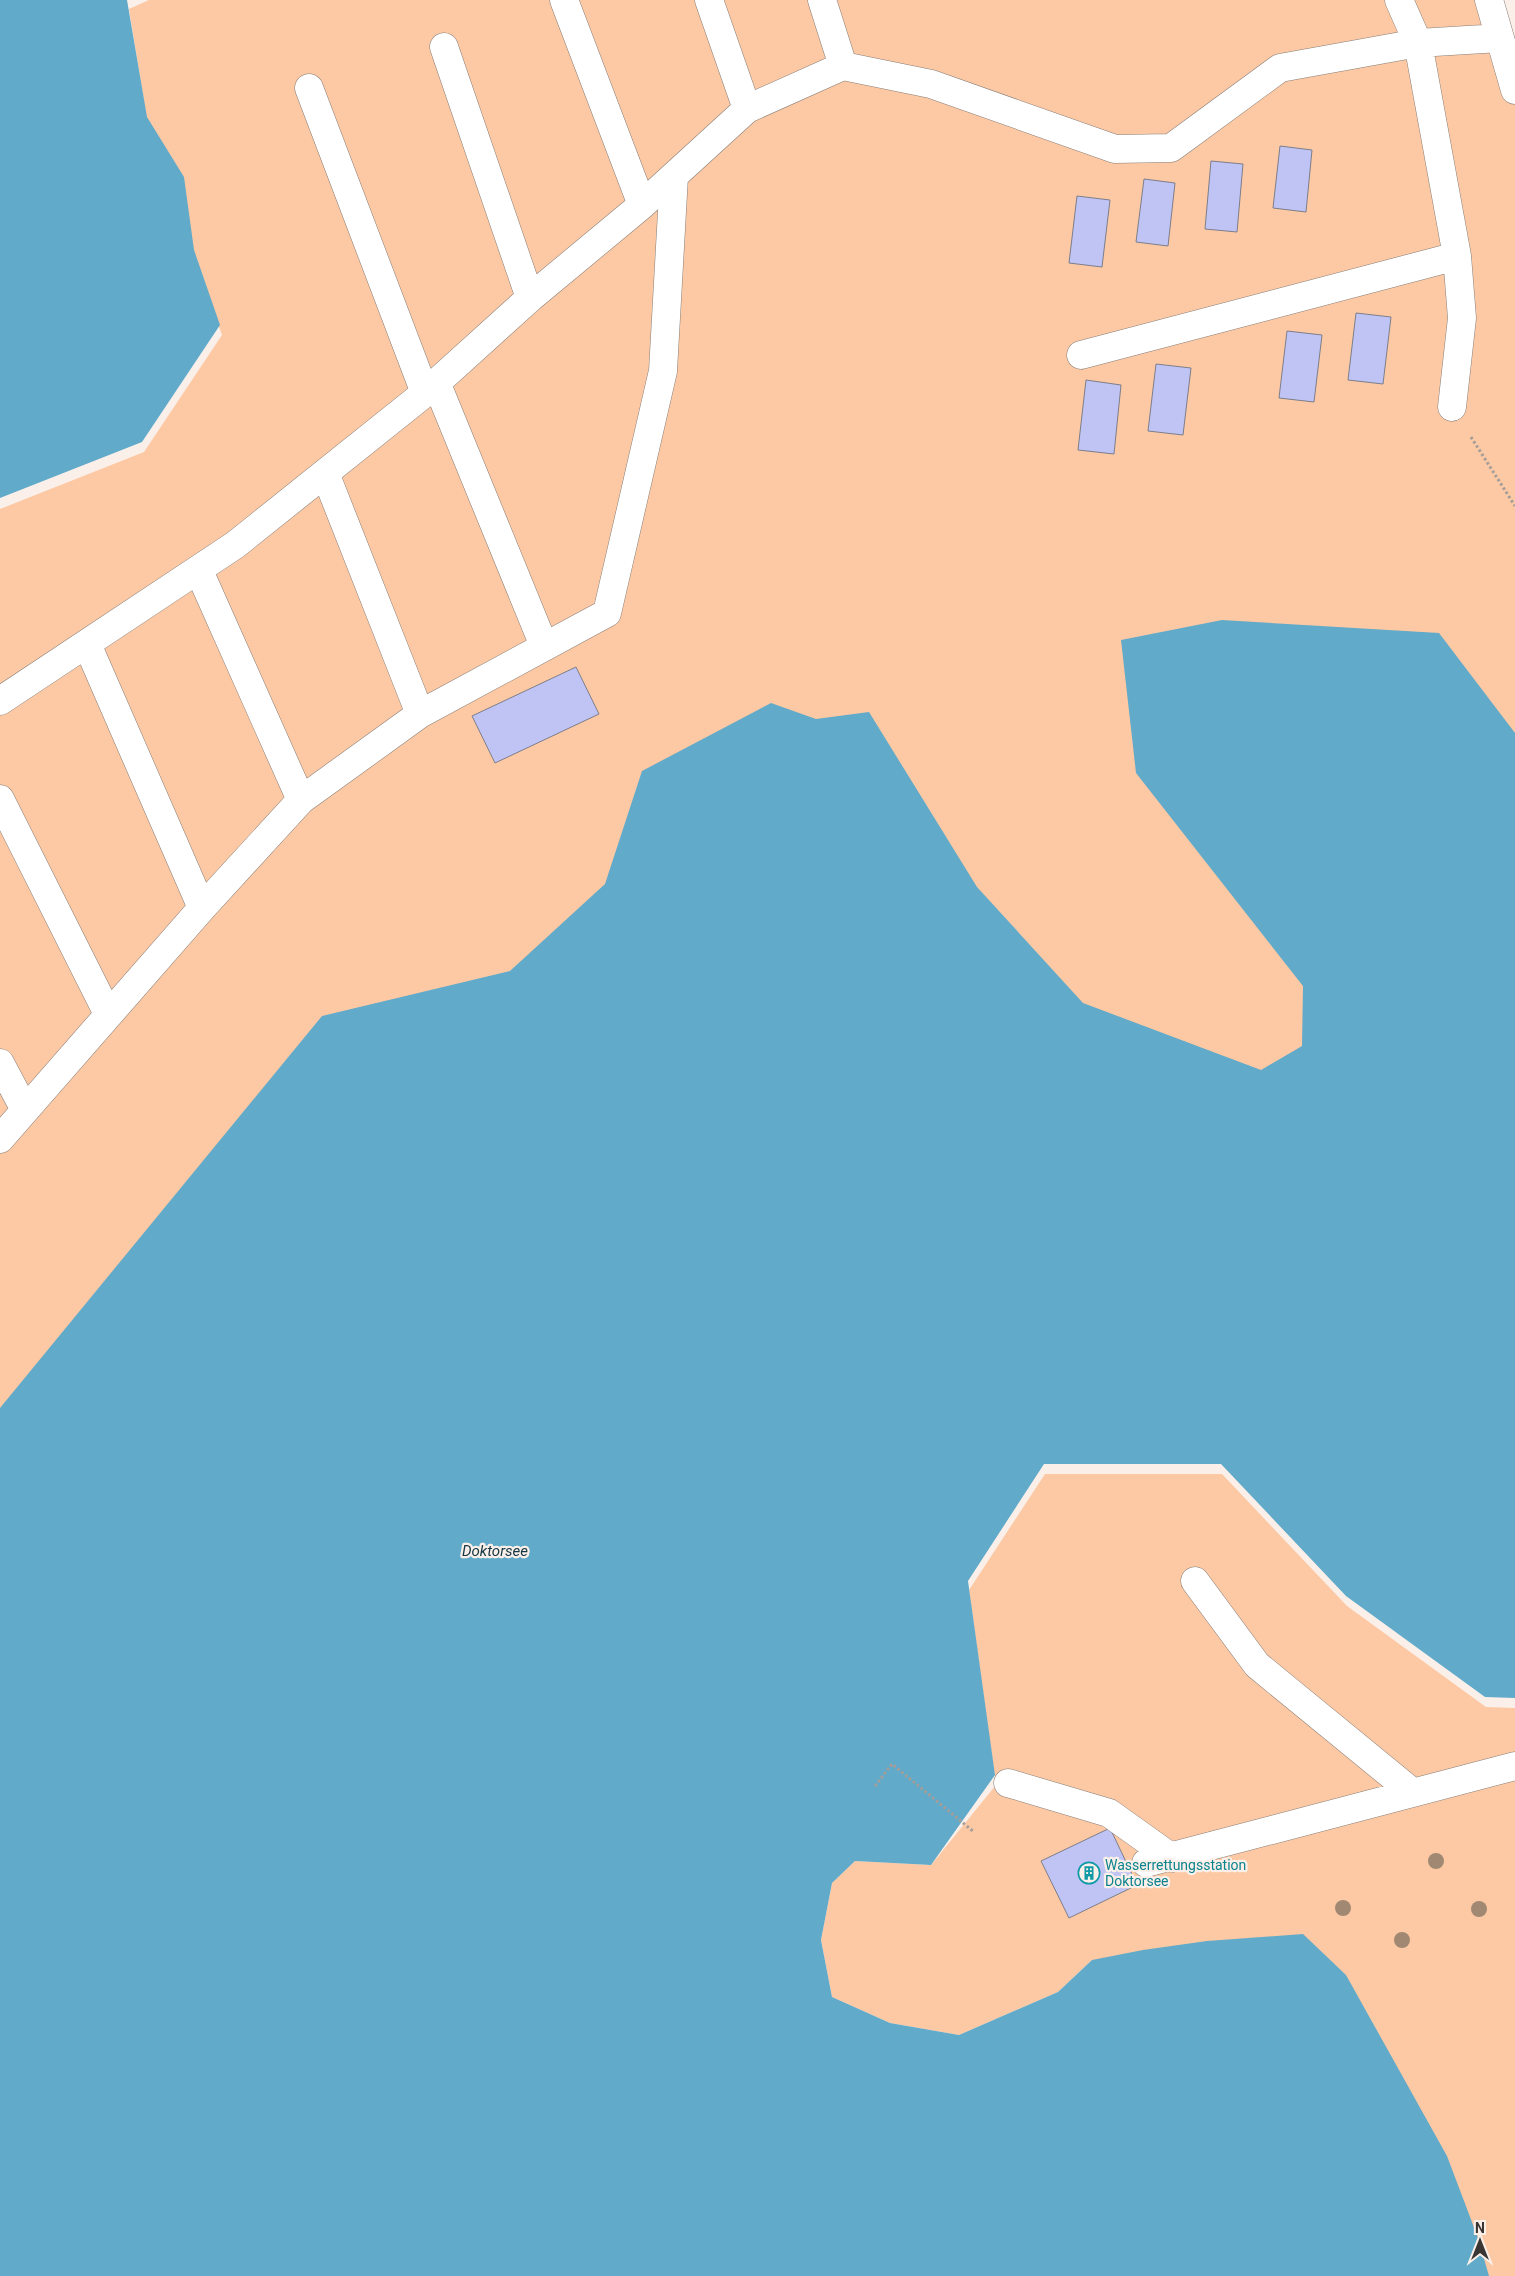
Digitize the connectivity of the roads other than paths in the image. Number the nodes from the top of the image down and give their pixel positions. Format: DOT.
graph roads {
  1 [pos="564,0"];
  2 [pos="709,0"];
  3 [pos="822,0"];
  4 [pos="1399,0"];
  5 [pos="1489,0"];
  6 [pos="1500,38"];
  7 [pos="1418,43"];
  8 [pos="444,47"];
  9 [pos="843,66"];
  10 [pos="309,88"];
  11 [pos="1515,90"];
  12 [pos="747,109"];
  13 [pos="674,176"];
  14 [pos="642,205"];
  15 [pos="1457,256"];
  16 [pos="530,298"];
  17 [pos="1081,355"];
  18 [pos="430,388"];
  19 [pos="1452,407"];
  20 [pos="325,473"];
  21 [pos="199,571"];
  22 [pos="87,644"];
  23 [pos="544,646"];
  24 [pos="0,701"];
  25 [pos="420,714"];
  26 [pos="0,800"];
  27 [pos="301,800"];
  28 [pos="202,908"];
  29 [pos="108,1014"];
  30 [pos="0,1062"];
  31 [pos="25,1110"];
  32 [pos="0,1139"];
  33 [pos="1195,1581"];
  34 [pos="1515,1766"];
  35 [pos="1008,1783"];
  36 [pos="1412,1792"];
  37 [pos="1172,1858"];
  38 [pos="1146,1863"];
  1 -- 14 [label="lane"];
  2 -- 12 [label="lane"];
  3 -- 9 [label="lane"];
  4 -- 7 [label="lane"];
  5 -- 6 [label="lane"];
  6 -- 7 [label="lane"];
  6 -- 11 [label="lane"];
  7 -- 9 [label="lane"];
  7 -- 15 [label="lane"];
  8 -- 16 [label="lane"];
  9 -- 12 [label="lane"];
  10 -- 18 [label="lane"];
  12 -- 13 [label="lane"];
  13 -- 14 [label="lane"];
  13 -- 23 [label="lane"];
  14 -- 16 [label="lane"];
  15 -- 17 [label="lane"];
  15 -- 19 [label="lane"];
  16 -- 18 [label="lane"];
  18 -- 20 [label="lane"];
  18 -- 23 [label="lane"];
  20 -- 21 [label="lane"];
  20 -- 25 [label="lane"];
  21 -- 22 [label="lane"];
  21 -- 27 [label="lane"];
  22 -- 24 [label="lane"];
  22 -- 28 [label="lane"];
  23 -- 25 [label="lane"];
  25 -- 27 [label="lane"];
  26 -- 29 [label="lane"];
  27 -- 28 [label="lane"];
  28 -- 29 [label="lane"];
  29 -- 31 [label="lane"];
  30 -- 31 [label="lane"];
  31 -- 32 [label="lane"];
  33 -- 36 [label="lane"];
  34 -- 36 [label="lane"];
  35 -- 37 [label="lane"];
  36 -- 37 [label="lane"];
  37 -- 38 [label="lane"];
}
